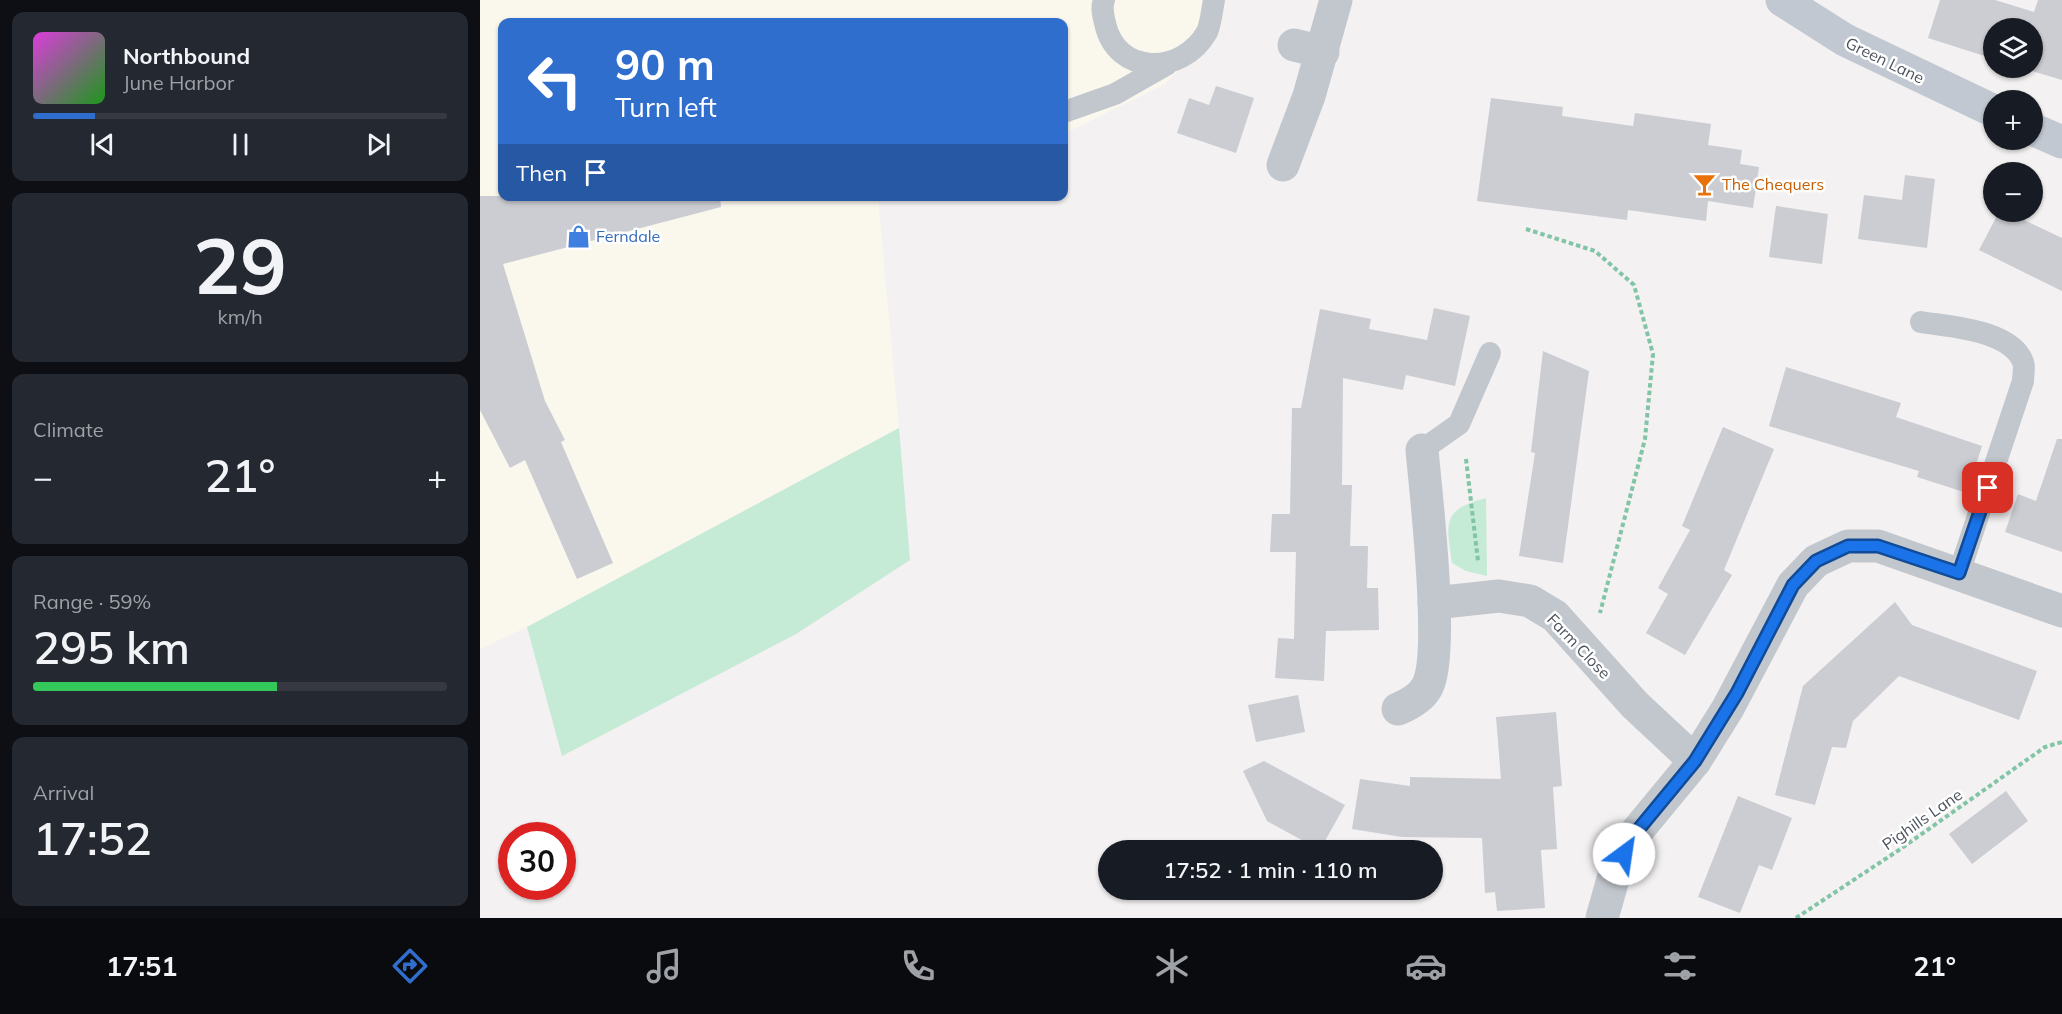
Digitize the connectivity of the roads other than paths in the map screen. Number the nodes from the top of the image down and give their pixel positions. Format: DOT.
graph roads {
  1 [pos="1104,0"];
  2 [pos="1214,0"];
  3 [pos="1336,0"];
  4 [pos="1782,0"];
  5 [pos="1168,64"];
  6 [pos="1983,106"];
  7 [pos="1068,111"];
  8 [pos="1283,165"];
  9 [pos="1921,322"];
  10 [pos="1490,353"];
  11 [pos="1422,450"];
  12 [pos="1959,573"];
  13 [pos="1434,603"];
  14 [pos="2062,611"];
  15 [pos="1398,709"];
  16 [pos="1695,761"];
  17 [pos="1602,918"];
  1 -- 5 [label="lane"];
  2 -- 5 [label="lane"];
  3 -- 8 [label="street"];
  4 -- 6 [label="main road, Green Lane"];
  5 -- 7 [label="lane"];
  9 -- 12 [label="lane"];
  10 -- 11 [label="lane"];
  11 -- 13 [label="street"];
  12 -- 14 [label="street"];
  12 -- 16 [label="street"];
  13 -- 15 [label="street"];
  13 -- 16 [label="street, Farm Close"];
  16 -- 17 [label="street"];
}
